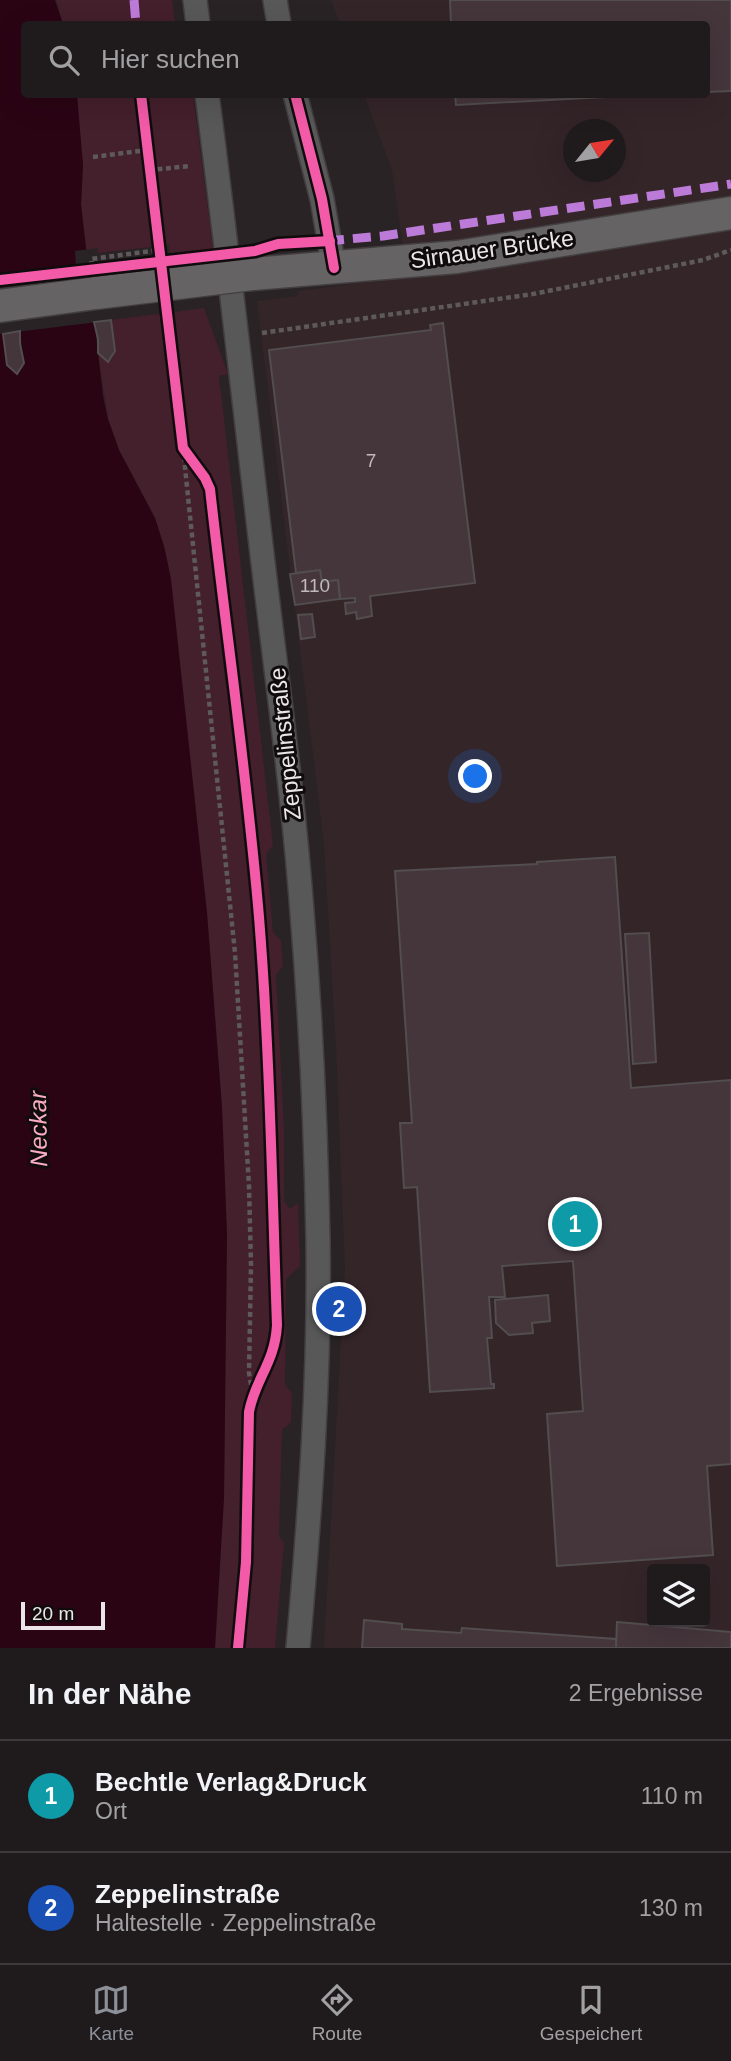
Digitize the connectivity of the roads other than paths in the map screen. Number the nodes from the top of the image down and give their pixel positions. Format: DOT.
graph roads {
  1 [pos="195,0"];
  2 [pos="275,0"];
  3 [pos="198,21"];
  4 [pos="278,21"];
  5 [pos="208,98"];
  6 [pos="296,98"];
  7 [pos="731,213"];
  8 [pos="334,268"];
  9 [pos="0,306"];
  10 [pos="299,1648"];
  1 -- 3 [label="street"];
  2 -- 4 [label="street"];
  5 -- 10 [label="street, Zeppelinstraße"];
  6 -- 8 [label="street"];
  7 -- 8 [label="main road, Sirnauer Brücke"];
  8 -- 9 [label="main road, Sirnauer Brücke, bridge"];
}
